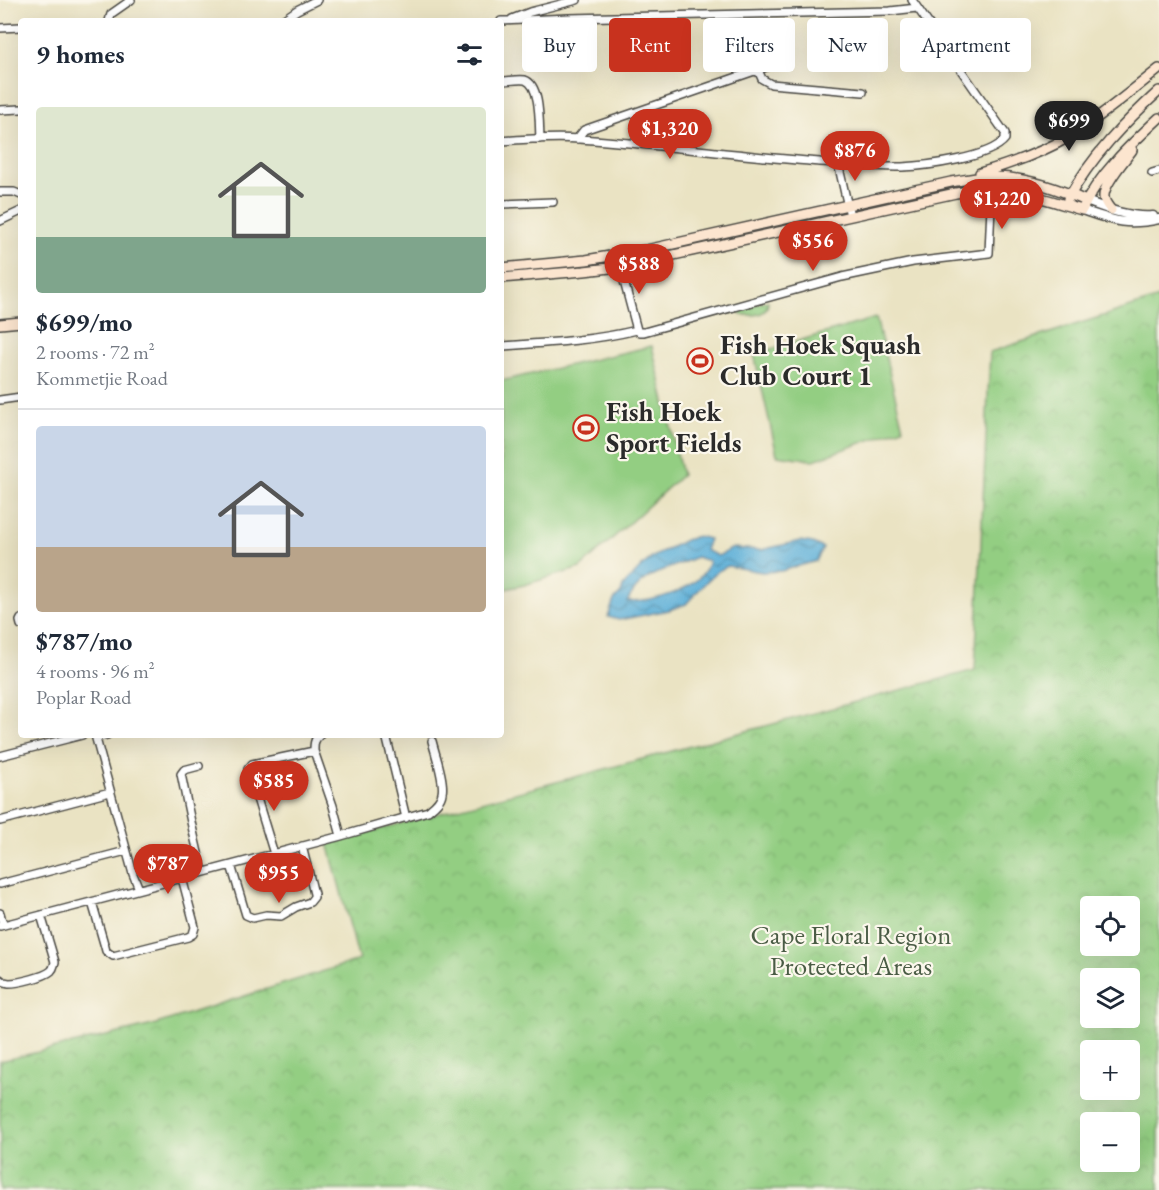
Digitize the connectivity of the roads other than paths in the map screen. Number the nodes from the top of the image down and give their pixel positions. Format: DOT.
graph roads {
  1 [pos="131,0"];
  2 [pos="316,0"];
  3 [pos="577,0"];
  4 [pos="912,0"];
  5 [pos="918,8"];
  6 [pos="110,18"];
  7 [pos="285,18"];
  8 [pos="504,21"];
  9 [pos="510,21"];
  10 [pos="18,27"];
  11 [pos="0,28"];
  12 [pos="1159,69"];
  13 [pos="752,72"];
  14 [pos="759,72"];
  15 [pos="504,81"];
  16 [pos="1159,91"];
  17 [pos="863,92"];
  18 [pos="18,109"];
  19 [pos="0,110"];
  20 [pos="1159,117"];
  21 [pos="1145,130"];
  22 [pos="540,139"];
  23 [pos="577,139"];
  24 [pos="504,141"];
  25 [pos="838,163"];
  26 [pos="951,182"];
  27 [pos="0,192"];
  28 [pos="18,194"];
  29 [pos="1071,194"];
  30 [pos="553,202"];
  31 [pos="504,204"];
  32 [pos="1065,205"];
  33 [pos="847,206"];
  34 [pos="991,206"];
  35 [pos="1084,206"];
  36 [pos="1111,210"];
  37 [pos="18,212"];
  38 [pos="850,216"];
  39 [pos="1159,217"];
  40 [pos="0,221"];
  41 [pos="617,255"];
  42 [pos="618,267"];
  43 [pos="504,268"];
  44 [pos="504,278"];
  45 [pos="18,322"];
  46 [pos="0,324"];
  47 [pos="636,330"];
  48 [pos="504,346"];
  49 [pos="18,398"];
  50 [pos="0,400"];
  51 [pos="56,738"];
  52 [pos="96,738"];
  53 [pos="317,738"];
  54 [pos="387,738"];
  55 [pos="432,741"];
  56 [pos="314,751"];
  57 [pos="0,756"];
  58 [pos="199,766"];
  59 [pos="110,792"];
  60 [pos="406,818"];
  61 [pos="0,821"];
  62 [pos="341,836"];
  63 [pos="302,846"];
  64 [pos="126,851"];
  65 [pos="274,854"];
  66 [pos="231,865"];
  67 [pos="203,872"];
  68 [pos="182,878"];
  69 [pos="0,884"];
  70 [pos="139,889"];
  71 [pos="92,902"];
  72 [pos="0,914"];
  73 [pos="41,915"];
  74 [pos="2,925"];
  75 [pos="0,979"];
  1 -- 6 [label="street"];
  2 -- 7 [label="street"];
  3 -- 9 [label="street"];
  4 -- 5 [label="street"];
  5 -- 9 [label="street"];
  5 -- 25 [label="street"];
  8 -- 9 [label="street"];
  10 -- 11 [label="street"];
  12 -- 26 [label="main road"];
  13 -- 23 [label="street"];
  14 -- 17 [label="street"];
  15 -- 22 [label="street"];
  16 -- 29 [label="main road"];
  18 -- 19 [label="street"];
  20 -- 21 [label="main road"];
  21 -- 35 [label="main road"];
  21 -- 36 [label="main road"];
  22 -- 23 [label="street"];
  22 -- 24 [label="street"];
  23 -- 25 [label="street"];
  25 -- 33 [label="street"];
  26 -- 29 [label="main road"];
  26 -- 33 [label="main road"];
  27 -- 28 [label="street"];
  29 -- 32 [label="main road"];
  29 -- 35 [label="main road"];
  30 -- 31 [label="street"];
  32 -- 35 [label="main road"];
  32 -- 38 [label="main road"];
  33 -- 38 [label="street"];
  33 -- 41 [label="main road"];
  34 -- 47 [label="street"];
  35 -- 36 [label="street"];
  35 -- 39 [label="street"];
  36 -- 39 [label="street"];
  37 -- 40 [label="street"];
  38 -- 42 [label="main road"];
  41 -- 42 [label="street"];
  41 -- 43 [label="main road"];
  42 -- 44 [label="main road"];
  42 -- 47 [label="street"];
  45 -- 46 [label="main road"];
  47 -- 48 [label="street"];
  49 -- 50 [label="street"];
  51 -- 57 [label="street"];
  52 -- 59 [label="street"];
  53 -- 56 [label="street"];
  54 -- 60 [label="street"];
  55 -- 60 [label="street"];
  56 -- 62 [label="street"];
  56 -- 65 [label="street"];
  58 -- 67 [label="street"];
  59 -- 61 [label="street"];
  59 -- 64 [label="street"];
  60 -- 62 [label="street"];
  62 -- 63 [label="street"];
  63 -- 65 [label="street"];
  63 -- 66 [label="street"];
  64 -- 69 [label="street"];
  64 -- 70 [label="street"];
  65 -- 66 [label="street"];
  66 -- 67 [label="street"];
  67 -- 68 [label="street"];
  68 -- 70 [label="street"];
  68 -- 71 [label="street"];
  70 -- 71 [label="street"];
  71 -- 73 [label="street"];
  72 -- 74 [label="street"];
  73 -- 74 [label="street"];
  73 -- 75 [label="street"];
}
